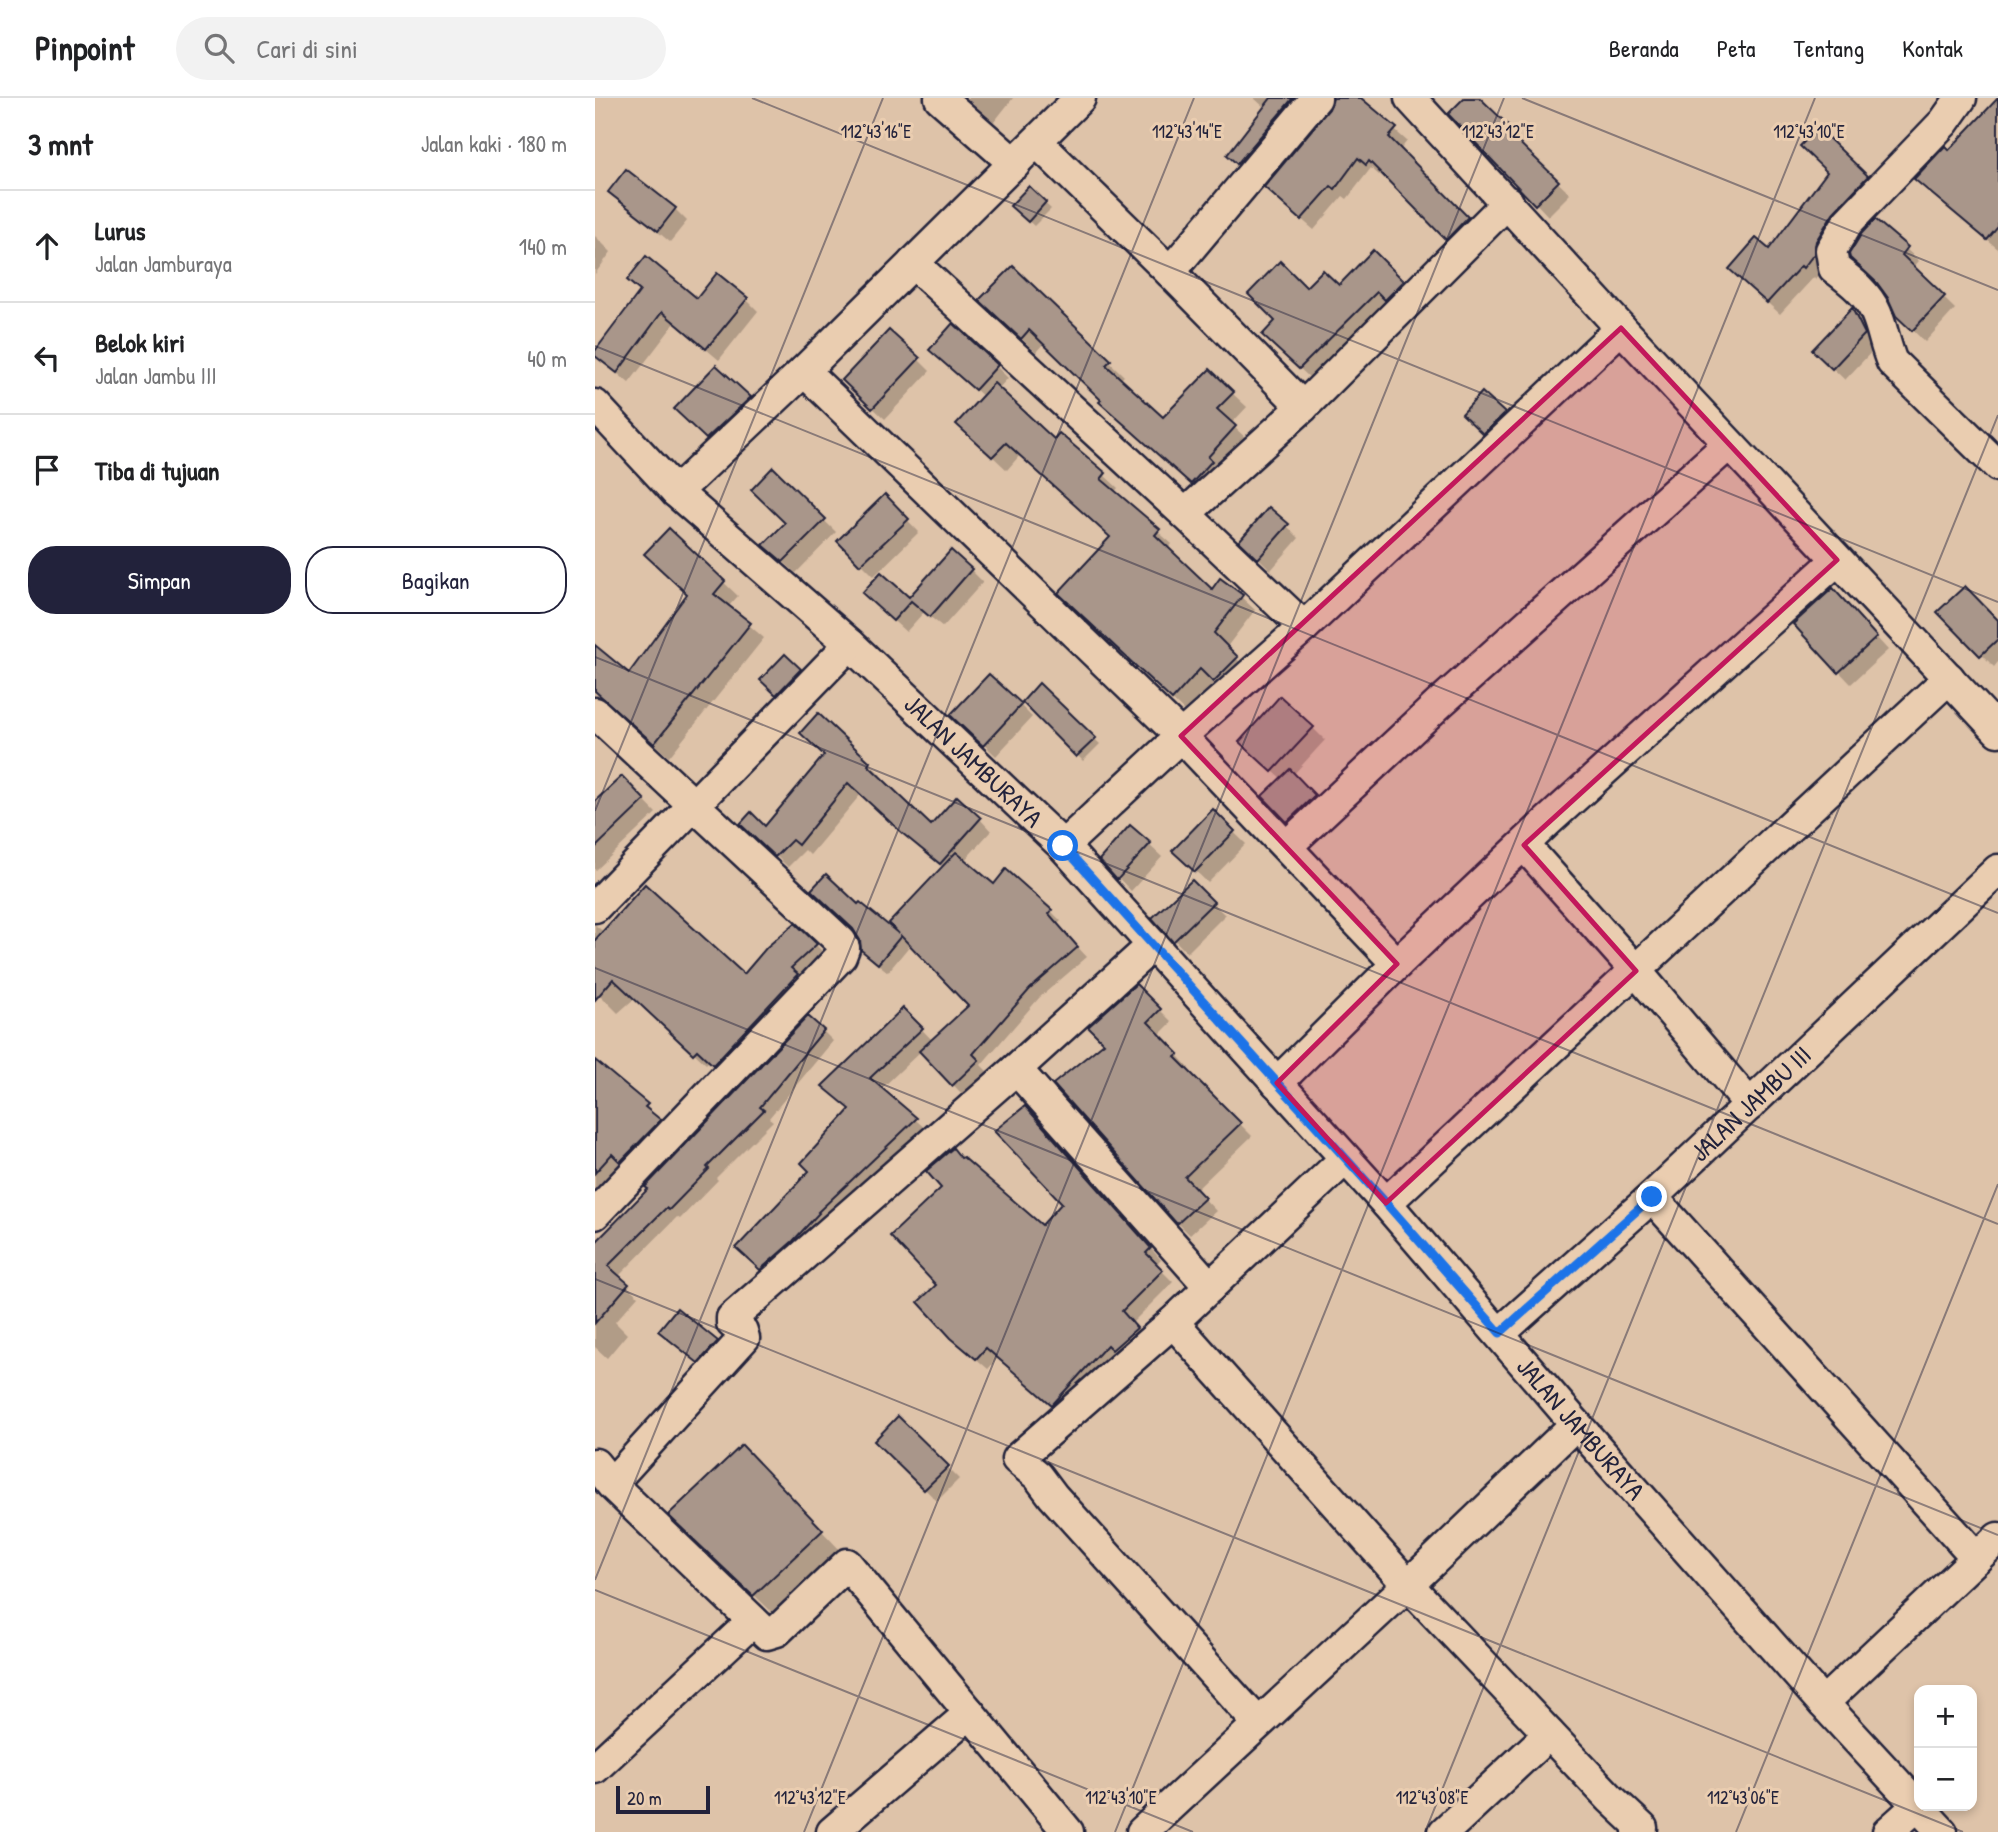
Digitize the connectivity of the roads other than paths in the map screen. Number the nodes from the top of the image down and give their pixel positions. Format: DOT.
graph roads {
  1 [pos="940,98"];
  2 [pos="1080,98"];
  3 [pos="1316,98"];
  4 [pos="1410,98"];
  5 [pos="1961,98"];
  6 [pos="1037,142"];
  7 [pos="1014,164"];
  8 [pos="1508,202"];
  9 [pos="913,263"];
  10 [pos="1170,272"];
  11 [pos="1621,328"];
  12 [pos="804,371"];
  13 [pos="595,405"];
  14 [pos="1303,407"];
  15 [pos="1730,444"];
  16 [pos="1998,466"];
  17 [pos="676,492"];
  18 [pos="1185,514"];
  19 [pos="1837,560"];
  20 [pos="1304,627"];
  21 [pos="850,644"];
  22 [pos="1949,678"];
  23 [pos="595,713"];
  24 [pos="1998,731"];
  25 [pos="1181,736"];
  26 [pos="694,804"];
  27 [pos="1524,845"];
  28 [pos="1063,846"];
  29 [pos="1287,846"];
  30 [pos="1998,870"];
  31 [pos="595,907"];
  32 [pos="1153,945"];
  33 [pos="1397,964"];
  34 [pos="1636,971"];
  35 [pos="1016,1069"];
  36 [pos="1277,1083"];
  37 [pos="1750,1105"];
  38 [pos="1346,1159"];
  39 [pos="1652,1197"];
  40 [pos="1386,1203"];
  41 [pos="595,1214"];
  42 [pos="1210,1287"];
  43 [pos="1173,1322"];
  44 [pos="1500,1333"];
  45 [pos="1576,1424"];
  46 [pos="603,1473"];
  47 [pos="1988,1548"];
  48 [pos="1408,1585"];
  49 [pos="753,1620"];
  50 [pos="1823,1703"];
  51 [pos="970,1713"];
  52 [pos="1258,1723"];
  53 [pos="1549,1734"];
  54 [pos="595,1767"];
  55 [pos="1914,1803"];
  56 [pos="1914,1809"];
  57 [pos="1922,1811"];
  58 [pos="1642,1831"];
  59 [pos="832,1832"];
  60 [pos="1068,1832"];
  61 [pos="1142,1832"];
  62 [pos="1444,1832"];
  63 [pos="1888,1832"];
  64 [pos="1942,1832"];
  1 -- 7 [label="street"];
  2 -- 6 [label="street"];
  3 -- 10 [label="street"];
  4 -- 8 [label="street"];
  5 -- 16 [label="street"];
  6 -- 7 [label="street"];
  6 -- 10 [label="street"];
  7 -- 9 [label="street"];
  8 -- 11 [label="street"];
  8 -- 14 [label="street"];
  9 -- 12 [label="street"];
  9 -- 18 [label="street"];
  10 -- 14 [label="street"];
  11 -- 15 [label="street"];
  11 -- 20 [label="street"];
  12 -- 17 [label="street"];
  12 -- 25 [label="street"];
  13 -- 17 [label="street, JALAN JAMBURAYA"];
  14 -- 18 [label="street"];
  15 -- 19 [label="street"];
  15 -- 29 [label="street"];
  17 -- 21 [label="street, JALAN JAMBURAYA"];
  18 -- 20 [label="street"];
  19 -- 22 [label="street"];
  19 -- 27 [label="street"];
  20 -- 25 [label="street"];
  21 -- 26 [label="street"];
  21 -- 28 [label="street, JALAN JAMBURAYA"];
  22 -- 24 [label="street"];
  22 -- 34 [label="street"];
  23 -- 26 [label="street"];
  25 -- 28 [label="street"];
  25 -- 29 [label="street"];
  26 -- 31 [label="street"];
  26 -- 41 [label="street"];
  27 -- 33 [label="street"];
  27 -- 34 [label="street"];
  28 -- 32 [label="street, JALAN JAMBURAYA"];
  29 -- 33 [label="street"];
  30 -- 37 [label="street, JALAN JAMBU III"];
  32 -- 35 [label="street"];
  32 -- 36 [label="street, JALAN JAMBURAYA"];
  33 -- 36 [label="street"];
  34 -- 37 [label="street"];
  34 -- 40 [label="street"];
  35 -- 42 [label="street"];
  35 -- 46 [label="street"];
  36 -- 38 [label="street, JALAN JAMBURAYA"];
  37 -- 39 [label="street, JALAN JAMBU III"];
  38 -- 40 [label="street, JALAN JAMBURAYA"];
  38 -- 42 [label="street"];
  39 -- 44 [label="street, JALAN JAMBU III"];
  39 -- 47 [label="street"];
  40 -- 44 [label="street, JALAN JAMBURAYA"];
  42 -- 43 [label="street"];
  43 -- 48 [label="street"];
  43 -- 52 [label="street"];
  44 -- 45 [label="street, JALAN JAMBURAYA"];
  45 -- 48 [label="street"];
  45 -- 50 [label="street, JALAN JAMBURAYA"];
  46 -- 49 [label="street"];
  47 -- 50 [label="street"];
  48 -- 52 [label="street"];
  48 -- 53 [label="street"];
  49 -- 51 [label="street"];
  49 -- 54 [label="street"];
  50 -- 55 [label="street, JALAN JAMBURAYA"];
  51 -- 59 [label="street"];
  51 -- 60 [label="street"];
  52 -- 61 [label="street"];
  53 -- 58 [label="street"];
  53 -- 62 [label="street"];
  56 -- 63 [label="street"];
  57 -- 64 [label="street, JALAN JAMBURAYA"];
}
